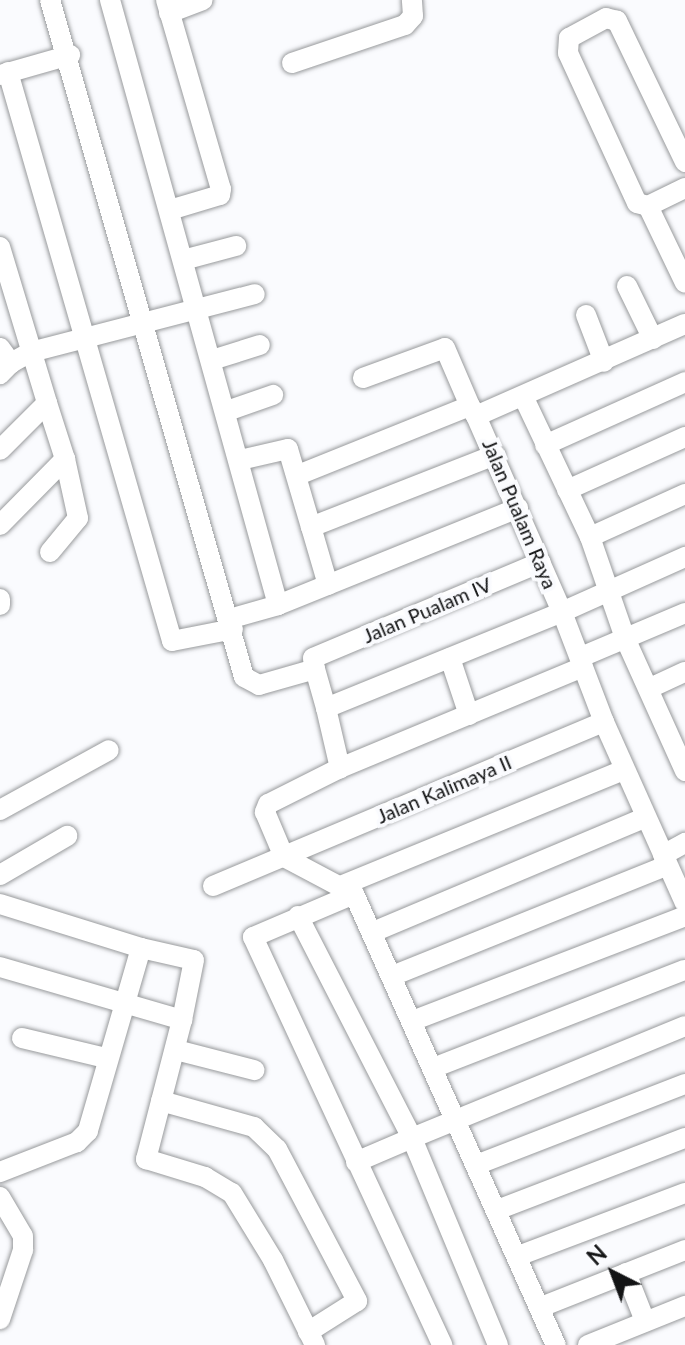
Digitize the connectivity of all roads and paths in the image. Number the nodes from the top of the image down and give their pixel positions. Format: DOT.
graph roads {
  1 [pos="50,0"];
  2 [pos="110,0"];
  3 [pos="203,0"];
  4 [pos="412,0"];
  5 [pos="168,6"];
  6 [pos="70,55"];
  7 [pos="292,63"];
  8 [pos="4,74"];
  9 [pos="685,162"];
  10 [pos="685,188"];
  11 [pos="648,206"];
  12 [pos="170,210"];
  13 [pos="236,246"];
  14 [pos="0,247"];
  15 [pos="183,260"];
  16 [pos="685,283"];
  17 [pos="627,286"];
  18 [pos="255,294"];
  19 [pos="195,309"];
  20 [pos="586,315"];
  21 [pos="144,324"];
  22 [pos="685,324"];
  23 [pos="88,338"];
  24 [pos="653,339"];
  25 [pos="260,345"];
  26 [pos="31,352"];
  27 [pos="212,360"];
  28 [pos="4,362"];
  29 [pos="604,362"];
  30 [pos="363,378"];
  31 [pos="685,382"];
  32 [pos="273,395"];
  33 [pos="523,396"];
  34 [pos="47,403"];
  35 [pos="227,411"];
  36 [pos="473,411"];
  37 [pos="685,437"];
  38 [pos="545,445"];
  39 [pos="0,450"];
  40 [pos="495,455"];
  41 [pos="65,459"];
  42 [pos="240,460"];
  43 [pos="298,475"];
  44 [pos="567,490"];
  45 [pos="685,494"];
  46 [pos="518,508"];
  47 [pos="0,525"];
  48 [pos="311,527"];
  49 [pos="590,537"];
  50 [pos="50,552"];
  51 [pos="685,557"];
  52 [pos="541,562"];
  53 [pos="328,585"];
  54 [pos="607,592"];
  55 [pos="0,599"];
  56 [pos="0,605"];
  57 [pos="278,605"];
  58 [pos="562,612"];
  59 [pos="685,613"];
  60 [pos="231,624"];
  61 [pos="625,638"];
  62 [pos="450,658"];
  63 [pos="582,662"];
  64 [pos="314,664"];
  65 [pos="685,672"];
  66 [pos="650,688"];
  67 [pos="326,708"];
  68 [pos="469,715"];
  69 [pos="604,722"];
  70 [pos="677,729"];
  71 [pos="109,750"];
  72 [pos="340,768"];
  73 [pos="624,770"];
  74 [pos="685,771"];
  75 [pos="0,810"];
  76 [pos="646,817"];
  77 [pos="67,836"];
  78 [pos="685,843"];
  79 [pos="284,857"];
  80 [pos="666,860"];
  81 [pos="0,875"];
  82 [pos="213,886"];
  83 [pos="349,890"];
  84 [pos="685,903"];
  85 [pos="0,904"];
  86 [pos="298,916"];
  87 [pos="685,916"];
  88 [pos="373,932"];
  89 [pos="141,948"];
  90 [pos="0,967"];
  91 [pos="685,970"];
  92 [pos="392,976"];
  93 [pos="122,1004"];
  94 [pos="182,1020"];
  95 [pos="412,1021"];
  96 [pos="685,1026"];
  97 [pos="22,1038"];
  98 [pos="176,1050"];
  99 [pos="105,1058"];
  100 [pos="433,1068"];
  101 [pos="254,1070"];
  102 [pos="685,1084"];
  103 [pos="161,1101"];
  104 [pos="455,1119"];
  105 [pos="412,1138"];
  106 [pos="685,1138"];
  107 [pos="356,1162"];
  108 [pos="476,1165"];
  109 [pos="6,1166"];
  110 [pos="685,1193"];
  111 [pos="0,1197"];
  112 [pos="497,1210"];
  113 [pos="685,1250"];
  114 [pos="518,1256"];
  115 [pos="626,1273"];
  116 [pos="685,1306"];
  117 [pos="541,1307"];
  118 [pos="0,1319"];
  119 [pos="645,1321"];
  120 [pos="311,1338"];
  121 [pos="442,1345"];
  122 [pos="498,1345"];
  123 [pos="556,1345"];
  124 [pos="588,1345"];
  1 -- 6 [label="street"];
  2 -- 12 [label="street"];
  3 -- 5 [label="street"];
  4 -- 7 [label="street"];
  5 -- 12 [label="street"];
  6 -- 8 [label="street"];
  6 -- 21 [label="street"];
  8 -- 23 [label="street"];
  9 -- 11 [label="street"];
  10 -- 11 [label="street"];
  11 -- 16 [label="street"];
  12 -- 15 [label="street"];
  13 -- 15 [label="street"];
  14 -- 26 [label="street"];
  15 -- 19 [label="street"];
  17 -- 24 [label="street"];
  18 -- 19 [label="street"];
  19 -- 21 [label="street"];
  19 -- 27 [label="street"];
  20 -- 29 [label="street"];
  21 -- 23 [label="street"];
  21 -- 60 [label="street"];
  22 -- 24 [label="street"];
  23 -- 26 [label="street"];
  23 -- 60 [label="street"];
  24 -- 29 [label="street"];
  25 -- 27 [label="street"];
  26 -- 28 [label="street"];
  26 -- 34 [label="street"];
  27 -- 35 [label="street"];
  29 -- 33 [label="street"];
  30 -- 36 [label="street, Jalan Pualam Raya"];
  31 -- 38 [label="street"];
  32 -- 35 [label="street"];
  33 -- 36 [label="street"];
  33 -- 38 [label="street"];
  34 -- 39 [label="street"];
  34 -- 41 [label="street"];
  35 -- 42 [label="street"];
  36 -- 40 [label="street, Jalan Pualam Raya"];
  36 -- 43 [label="street"];
  37 -- 44 [label="street"];
  38 -- 44 [label="street"];
  40 -- 46 [label="street, Jalan Pualam Raya"];
  40 -- 48 [label="street"];
  41 -- 47 [label="street"];
  41 -- 50 [label="street"];
  42 -- 43 [label="street"];
  42 -- 57 [label="street"];
  43 -- 48 [label="street"];
  44 -- 49 [label="street"];
  45 -- 49 [label="street"];
  46 -- 52 [label="street, Jalan Pualam Raya"];
  46 -- 53 [label="street"];
  48 -- 53 [label="street"];
  49 -- 54 [label="street"];
  51 -- 54 [label="street"];
  52 -- 58 [label="street, Jalan Pualam Raya"];
  52 -- 64 [label="street, Jalan Pualam IV"];
  53 -- 57 [label="street"];
  54 -- 58 [label="street"];
  54 -- 61 [label="street"];
  55 -- 56 [label="street"];
  57 -- 60 [label="street"];
  58 -- 62 [label="street"];
  58 -- 63 [label="street, Jalan Pualam Raya"];
  59 -- 61 [label="street"];
  60 -- 64 [label="street, Jalan Pualam IV"];
  61 -- 63 [label="street"];
  61 -- 66 [label="street"];
  62 -- 67 [label="street"];
  62 -- 68 [label="street"];
  63 -- 68 [label="street"];
  63 -- 69 [label="street, Jalan Pualam Raya"];
  64 -- 67 [label="street"];
  65 -- 66 [label="street"];
  66 -- 70 [label="street"];
  67 -- 72 [label="street"];
  68 -- 72 [label="street"];
  69 -- 73 [label="street, Jalan Pualam Raya"];
  69 -- 79 [label="street, Jalan Kalimaya II"];
  70 -- 74 [label="street"];
  71 -- 75 [label="street"];
  72 -- 79 [label="street"];
  73 -- 76 [label="street, Jalan Pualam Raya"];
  73 -- 83 [label="street"];
  76 -- 80 [label="street, Jalan Pualam Raya"];
  76 -- 88 [label="street"];
  77 -- 81 [label="street"];
  78 -- 80 [label="street"];
  79 -- 82 [label="street, Jalan Kalimaya II"];
  79 -- 83 [label="street"];
  80 -- 84 [label="street, Jalan Pualam Raya"];
  80 -- 92 [label="street"];
  83 -- 86 [label="street"];
  83 -- 88 [label="street"];
  85 -- 89 [label="street"];
  86 -- 105 [label="street"];
  86 -- 107 [label="street"];
  87 -- 95 [label="street"];
  88 -- 92 [label="street"];
  89 -- 93 [label="street"];
  89 -- 94 [label="street"];
  90 -- 93 [label="street"];
  91 -- 100 [label="street"];
  92 -- 95 [label="street"];
  93 -- 94 [label="street"];
  93 -- 99 [label="street"];
  94 -- 98 [label="street"];
  95 -- 100 [label="street"];
  96 -- 104 [label="street"];
  97 -- 99 [label="street"];
  98 -- 101 [label="street"];
  98 -- 103 [label="street"];
  99 -- 109 [label="street"];
  100 -- 104 [label="street"];
  102 -- 108 [label="street"];
  103 -- 120 [label="street"];
  103 -- 120 [label="street"];
  104 -- 105 [label="street"];
  104 -- 108 [label="street"];
  105 -- 107 [label="street"];
  105 -- 122 [label="street"];
  106 -- 112 [label="street"];
  107 -- 121 [label="street"];
  108 -- 112 [label="street"];
  110 -- 114 [label="street"];
  111 -- 118 [label="street"];
  112 -- 114 [label="street"];
  113 -- 115 [label="street"];
  114 -- 117 [label="street"];
  115 -- 117 [label="street"];
  115 -- 119 [label="street"];
  116 -- 119 [label="street"];
  117 -- 123 [label="street"];
  119 -- 124 [label="street"];
}
